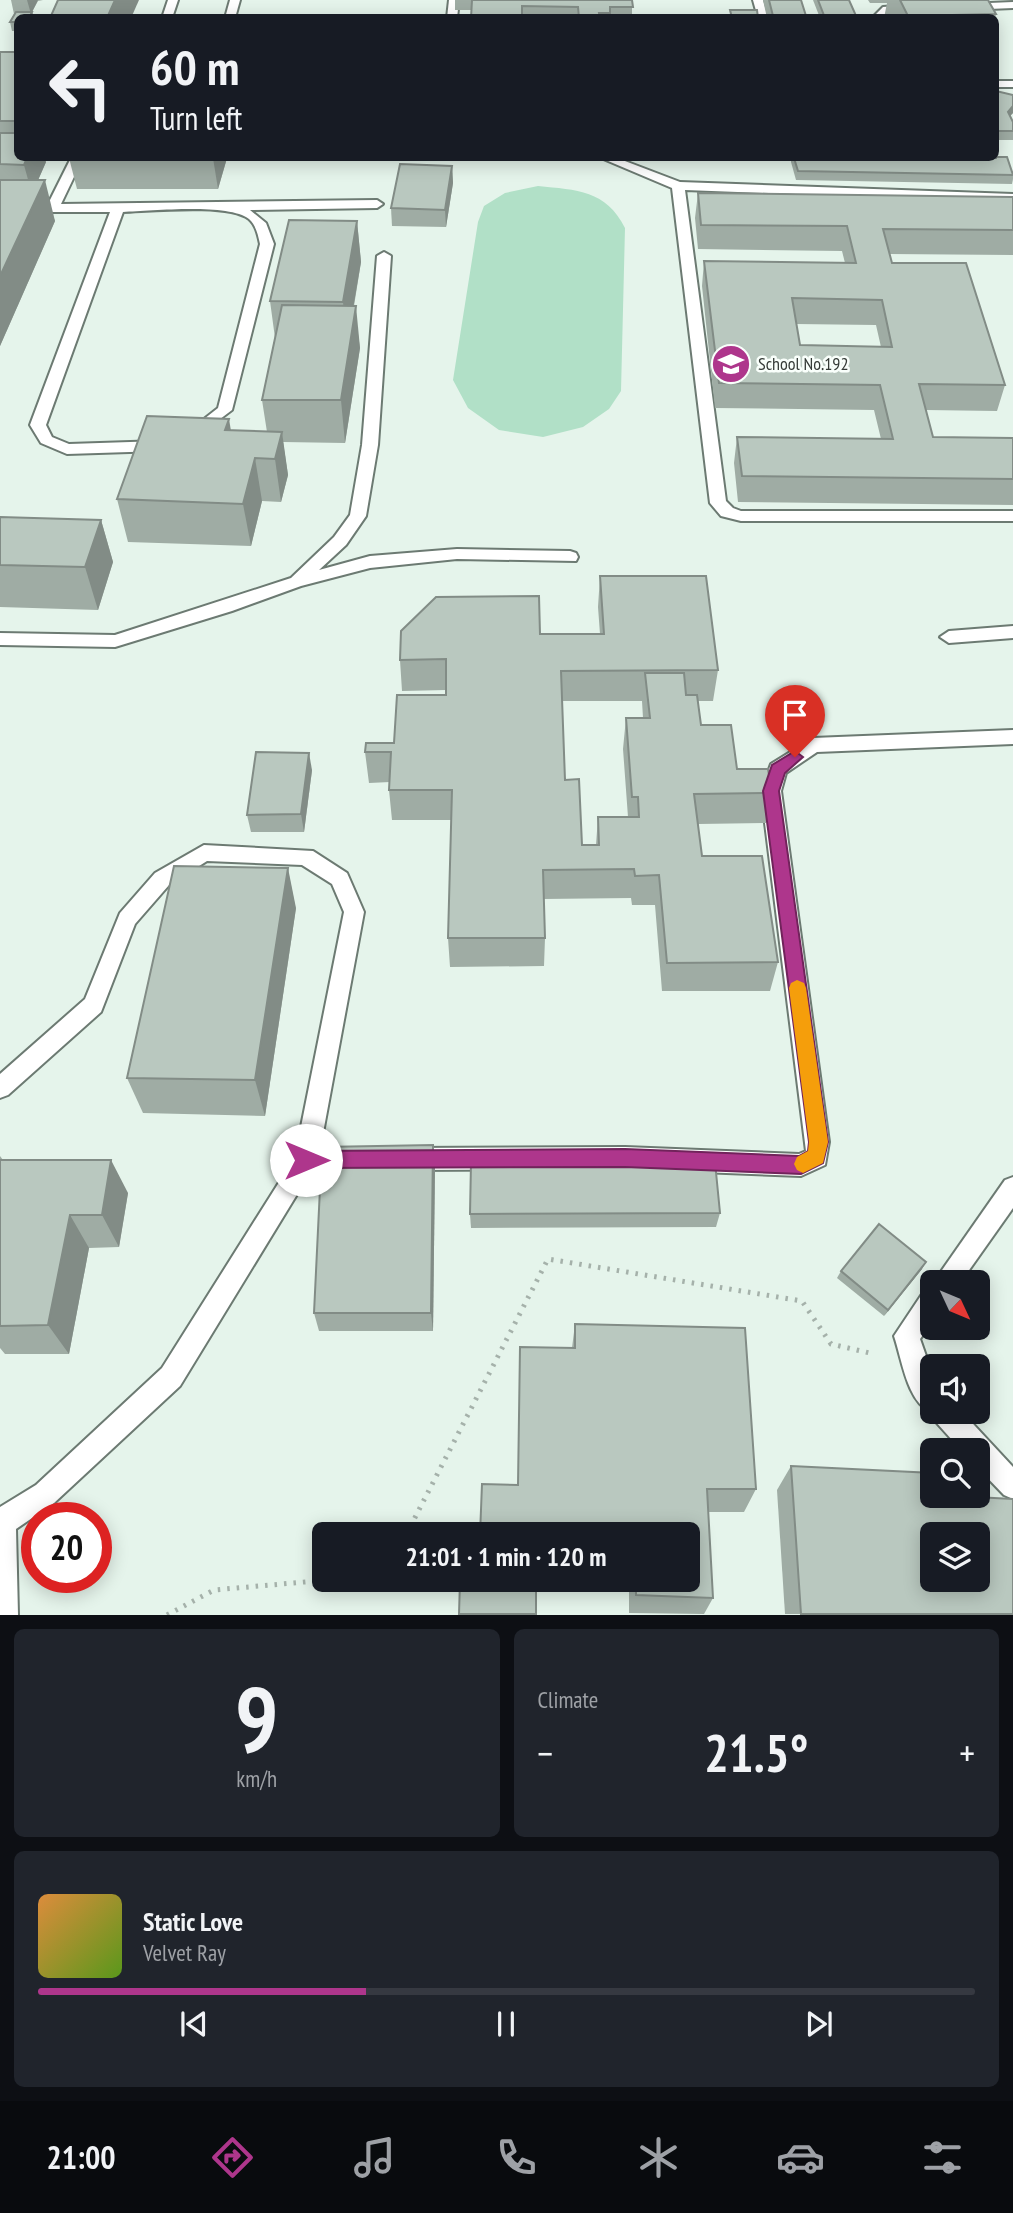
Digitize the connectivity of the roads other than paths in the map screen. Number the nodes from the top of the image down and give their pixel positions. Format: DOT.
graph roads {
  1 [pos="1013,5"];
  2 [pos="958,7"];
  3 [pos="916,8"];
  4 [pos="881,14"];
  5 [pos="76,161"];
  6 [pos="615,161"];
  7 [pos="678,186"];
  8 [pos="1013,198"];
  9 [pos="377,204"];
  10 [pos="0,208"];
  11 [pos="53,208"];
  12 [pos="118,208"];
  13 [pos="232,208"];
  14 [pos="384,256"];
  15 [pos="1013,516"];
  16 [pos="570,557"];
  17 [pos="296,582"];
  18 [pos="1013,632"];
  19 [pos="949,637"];
  20 [pos="0,639"];
  21 [pos="1013,737"];
  22 [pos="0,1088"];
  23 [pos="333,1159"];
  24 [pos="389,1159"];
  25 [pos="306,1160"];
  26 [pos="1013,1188"];
  27 [pos="954,1270"];
  28 [pos="920,1318"];
  29 [pos="920,1377"];
  30 [pos="955,1424"];
  31 [pos="1013,1486"];
  32 [pos="1,1523"];
  33 [pos="4,1615"];
  1 -- 2 [label="lane"];
  3 -- 4 [label="lane"];
  5 -- 11 [label="lane"];
  6 -- 7 [label="lane"];
  7 -- 8 [label="lane"];
  7 -- 15 [label="lane"];
  9 -- 13 [label="lane"];
  10 -- 11 [label="lane"];
  11 -- 12 [label="lane"];
  12 -- 13 [label="lane"];
  12 -- 13 [label="lane"];
  14 -- 17 [label="lane"];
  16 -- 17 [label="lane"];
  17 -- 20 [label="lane"];
  18 -- 19 [label="lane"];
  21 -- 24 [label="lane"];
  22 -- 25 [label="lane"];
  23 -- 25 [label="lane"];
  25 -- 32 [label="lane"];
  26 -- 27 [label="lane"];
  28 -- 29 [label="lane"];
  30 -- 31 [label="lane"];
  32 -- 33 [label="lane"];
}
